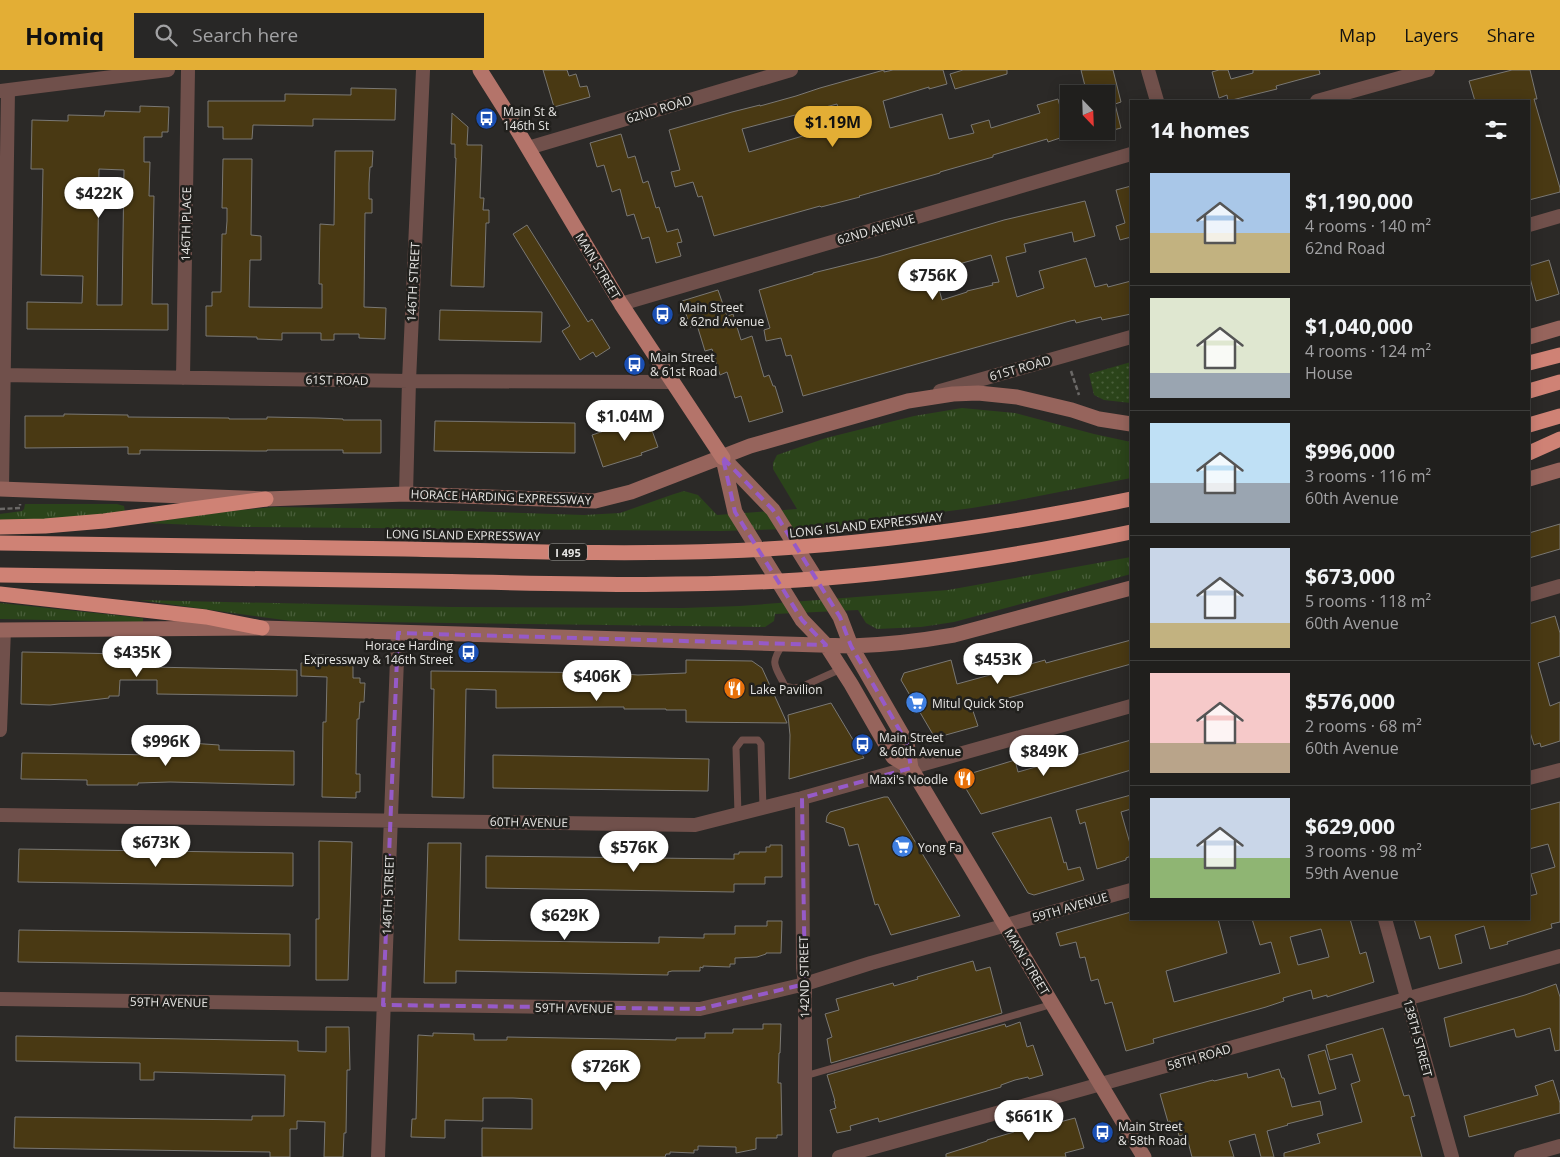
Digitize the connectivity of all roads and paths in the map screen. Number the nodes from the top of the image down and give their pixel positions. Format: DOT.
graph roads {
  1 [pos="168,70"];
  2 [pos="188,70"];
  3 [pos="423,70"];
  4 [pos="480,70"];
  5 [pos="791,70"];
  6 [pos="1148,70"];
  7 [pos="1428,70"];
  8 [pos="4,90"];
  9 [pos="1157,100"];
  10 [pos="1321,100"];
  11 [pos="528,148"];
  12 [pos="1130,154"];
  13 [pos="1560,216"];
  14 [pos="1530,225"];
  15 [pos="2,294"];
  16 [pos="620,304"];
  17 [pos="1560,328"];
  18 [pos="1130,337"];
  19 [pos="1530,337"];
  20 [pos="1560,355"];
  21 [pos="1530,363"];
  22 [pos="1071,371"];
  23 [pos="2,375"];
  24 [pos="183,378"];
  25 [pos="409,381"];
  26 [pos="673,382"];
  27 [pos="1560,382"];
  28 [pos="1530,391"];
  29 [pos="1079,396"];
  30 [pos="908,401"];
  31 [pos="1560,416"];
  32 [pos="1130,424"];
  33 [pos="1530,425"];
  34 [pos="1560,439"];
  35 [pos="1530,453"];
  36 [pos="723,458"];
  37 [pos="1560,470"];
  38 [pos="1530,479"];
  39 [pos="1,489"];
  40 [pos="406,494"];
  41 [pos="266,499"];
  42 [pos="1130,499"];
  43 [pos="20,503"];
  44 [pos="0,508"];
  45 [pos="0,527"];
  46 [pos="1130,532"];
  47 [pos="0,543"];
  48 [pos="0,576"];
  49 [pos="1560,586"];
  50 [pos="1130,588"];
  51 [pos="0,594"];
  52 [pos="1530,595"];
  53 [pos="262,628"];
  54 [pos="2,630"];
  55 [pos="398,633"];
  56 [pos="783,644"];
  57 [pos="826,645"];
  58 [pos="851,646"];
  59 [pos="840,669"];
  60 [pos="1130,706"];
  61 [pos="0,730"];
  62 [pos="911,768"];
  63 [pos="1560,770"];
  64 [pos="1530,778"];
  65 [pos="802,798"];
  66 [pos="763,808"];
  67 [pos="738,814"];
  68 [pos="0,815"];
  69 [pos="391,820"];
  70 [pos="1130,890"];
  71 [pos="1385,920"];
  72 [pos="1005,925"];
  73 [pos="1560,956"];
  74 [pos="805,984"];
  75 [pos="0,999"];
  76 [pos="1408,999"];
  77 [pos="1052,1004"];
  78 [pos="383,1005"];
  79 [pos="804,1076"];
  80 [pos="1100,1085"];
  81 [pos="1560,1146"];
  82 [pos="378,1157"];
  83 [pos="805,1157"];
  84 [pos="839,1157"];
  85 [pos="1144,1157"];
  86 [pos="1452,1157"];
  87 [pos="1521,1157"];
  1 -- 8 [label="street"];
  2 -- 24 [label="street, 146TH PLACE"];
  3 -- 25 [label="street, 146TH STREET"];
  4 -- 11 [label="main road, MAIN STREET"];
  5 -- 11 [label="street, 62ND ROAD"];
  6 -- 9 [label="street"];
  7 -- 10 [label="street"];
  8 -- 15 [label="street"];
  11 -- 16 [label="main road, MAIN STREET"];
  12 -- 16 [label="street, 62ND AVENUE"];
  13 -- 14 [label="street"];
  15 -- 23 [label="street"];
  16 -- 26 [label="main road, MAIN STREET"];
  17 -- 19 [label="main road"];
  18 -- 30 [label="street, 61ST ROAD"];
  20 -- 21 [label="highway"];
  22 -- 29 [label="path"];
  23 -- 24 [label="street, 61ST ROAD"];
  23 -- 39 [label="street"];
  24 -- 25 [label="street, 61ST ROAD"];
  25 -- 26 [label="street, 61ST ROAD"];
  25 -- 40 [label="street, 146TH STREET"];
  26 -- 36 [label="main road, MAIN STREET"];
  27 -- 28 [label="highway"];
  30 -- 32 [label="main road, HORACE HARDING EXPRESSWAY"];
  30 -- 36 [label="main road, HORACE HARDING EXPRESSWAY"];
  31 -- 33 [label="highway"];
  34 -- 35 [label="highway"];
  36 -- 40 [label="main road, HORACE HARDING EXPRESSWAY"];
  36 -- 57 [label="main road, MAIN STREET"];
  36 -- 58 [label="main road, MAIN STREET"];
  37 -- 38 [label="main road"];
  39 -- 41 [label="main road, HORACE HARDING EXPRESSWAY"];
  40 -- 41 [label="main road, HORACE HARDING EXPRESSWAY"];
  41 -- 45 [label="highway"];
  42 -- 47 [label="highway, LONG ISLAND EXPRESSWAY / I 495"];
  43 -- 44 [label="path"];
  46 -- 48 [label="highway"];
  49 -- 52 [label="street"];
  50 -- 58 [label="main road"];
  51 -- 53 [label="highway"];
  53 -- 54 [label="main road"];
  53 -- 55 [label="main road"];
  54 -- 61 [label="street"];
  55 -- 56 [label="main road"];
  55 -- 69 [label="street, 146TH STREET"];
  56 -- 57 [label="main road"];
  56 -- 59 [label="lane"];
  57 -- 58 [label="main road"];
  57 -- 59 [label="main road, MAIN STREET"];
  58 -- 62 [label="main road, MAIN STREET"];
  59 -- 62 [label="main road, MAIN STREET"];
  60 -- 62 [label="street, 60TH AVENUE"];
  62 -- 65 [label="street, 60TH AVENUE"];
  62 -- 72 [label="main road, MAIN STREET"];
  63 -- 64 [label="street"];
  65 -- 66 [label="street, 60TH AVENUE"];
  65 -- 74 [label="street, 142ND STREET"];
  66 -- 67 [label="street, 60TH AVENUE"];
  66 -- 67 [label="lane"];
  67 -- 69 [label="street, 60TH AVENUE"];
  68 -- 69 [label="street, 60TH AVENUE"];
  69 -- 78 [label="street, 146TH STREET"];
  70 -- 72 [label="street, 59TH AVENUE"];
  71 -- 76 [label="street, 138TH STREET"];
  72 -- 74 [label="street, 59TH AVENUE"];
  72 -- 77 [label="main road, MAIN STREET"];
  73 -- 76 [label="street, 58TH ROAD"];
  74 -- 78 [label="street, 59TH AVENUE"];
  74 -- 79 [label="street, 142ND STREET"];
  75 -- 78 [label="street, 59TH AVENUE"];
  76 -- 80 [label="street, 58TH ROAD"];
  76 -- 86 [label="street, 138TH STREET"];
  77 -- 79 [label="lane"];
  77 -- 80 [label="main road, MAIN STREET"];
  78 -- 82 [label="street, 146TH STREET"];
  79 -- 83 [label="street, 142ND STREET"];
  80 -- 84 [label="street, 58TH ROAD"];
  80 -- 85 [label="main road, MAIN STREET"];
  81 -- 87 [label="street"];
}
